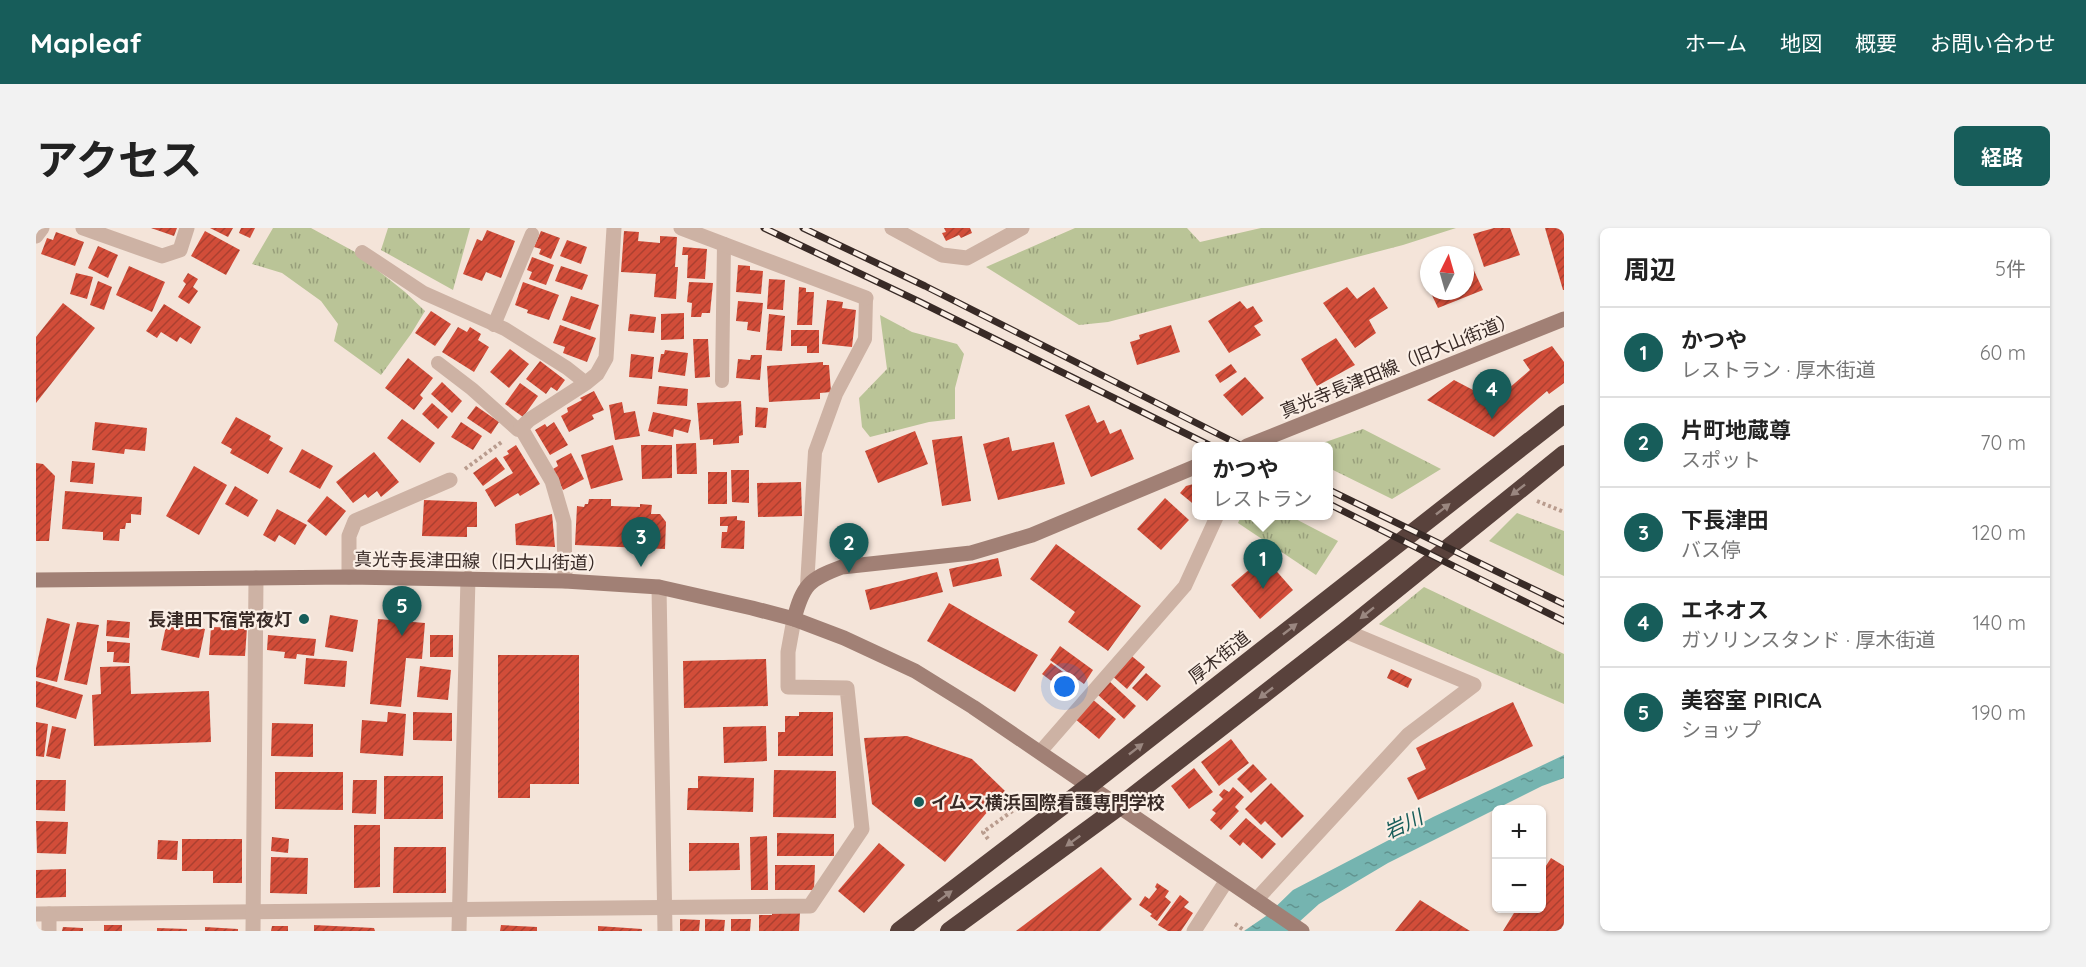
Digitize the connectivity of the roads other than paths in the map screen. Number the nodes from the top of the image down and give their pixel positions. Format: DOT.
graph roads {
  1 [pos="42,228"];
  2 [pos="83,228"];
  3 [pos="187,228"];
  4 [pos="614,228"];
  5 [pos="892,228"];
  6 [pos="1022,228"];
  7 [pos="687,229"];
  8 [pos="532,234"];
  9 [pos="36,236"];
  10 [pos="724,244"];
  11 [pos="362,252"];
  12 [pos="866,298"];
  13 [pos="1564,319"];
  14 [pos="494,325"];
  15 [pos="438,363"];
  16 [pos="722,381"];
  17 [pos="586,383"];
  18 [pos="1564,414"];
  19 [pos="518,430"];
  20 [pos="1259,442"];
  21 [pos="1564,454"];
  22 [pos="1192,468"];
  23 [pos="450,480"];
  24 [pos="1215,520"];
  25 [pos="349,577"];
  26 [pos="256,578"];
  27 [pos="468,578"];
  28 [pos="36,580"];
  29 [pos="565,581"];
  30 [pos="807,586"];
  31 [pos="659,587"];
  32 [pos="794,619"];
  33 [pos="1345,631"];
  34 [pos="1040,752"];
  35 [pos="1090,785"];
  36 [pos="1120,806"];
  37 [pos="1227,880"];
  38 [pos="1257,901"];
  39 [pos="664,907"];
  40 [pos="459,909"];
  41 [pos="253,912"];
  42 [pos="43,914"];
  43 [pos="49,931"];
  44 [pos="253,931"];
  45 [pos="459,931"];
  46 [pos="665,931"];
  47 [pos="899,931"];
  48 [pos="949,931"];
  49 [pos="1194,931"];
  50 [pos="1302,931"];
  1 -- 9 [label="street"];
  2 -- 3 [label="street"];
  4 -- 17 [label="street"];
  5 -- 6 [label="street"];
  7 -- 10 [label="street"];
  8 -- 14 [label="lane"];
  10 -- 12 [label="street"];
  10 -- 16 [label="lane"];
  11 -- 14 [label="lane"];
  12 -- 30 [label="lane"];
  13 -- 20 [label="main road, 真光寺長津田線（旧大山街道）"];
  14 -- 17 [label="lane"];
  15 -- 19 [label="lane"];
  17 -- 29 [label="street"];
  35 -- 18 [label="highway, 厚木街道, one-way"];
  21 -- 33 [label="highway, one-way"];
  22 -- 30 [label="main road"];
  23 -- 25 [label="street"];
  24 -- 34 [label="lane"];
  25 -- 26 [label="main road, 真光寺長津田線（旧大山街道）"];
  25 -- 27 [label="main road, 真光寺長津田線（旧大山街道）"];
  26 -- 28 [label="main road, 真光寺長津田線（旧大山街道）"];
  26 -- 41 [label="street"];
  27 -- 29 [label="main road, 真光寺長津田線（旧大山街道）"];
  27 -- 40 [label="street"];
  29 -- 31 [label="main road, 真光寺長津田線（旧大山街道）"];
  30 -- 32 [label="main road"];
  31 -- 32 [label="main road, 真光寺長津田線（旧大山街道）"];
  31 -- 39 [label="street"];
  32 -- 34 [label="main road, 真光寺長津田線（旧大山街道）"];
  32 -- 39 [label="street"];
  33 -- 36 [label="highway, one-way"];
  33 -- 38 [label="street"];
  34 -- 35 [label="main road, 真光寺長津田線（旧大山街道）"];
  35 -- 36 [label="main road, 真光寺長津田線（旧大山街道）"];
  47 -- 35 [label="highway, 厚木街道, one-way"];
  36 -- 37 [label="main road, 真光寺長津田線（旧大山街道）"];
  36 -- 48 [label="highway, one-way"];
  37 -- 38 [label="main road, 真光寺長津田線（旧大山街道）"];
  37 -- 49 [label="street"];
  38 -- 50 [label="main road, 真光寺長津田線（旧大山街道）"];
  39 -- 40 [label="street"];
  39 -- 46 [label="street"];
  40 -- 41 [label="street"];
  40 -- 45 [label="street"];
  41 -- 42 [label="street"];
  41 -- 44 [label="street"];
  42 -- 43 [label="street"];
}
